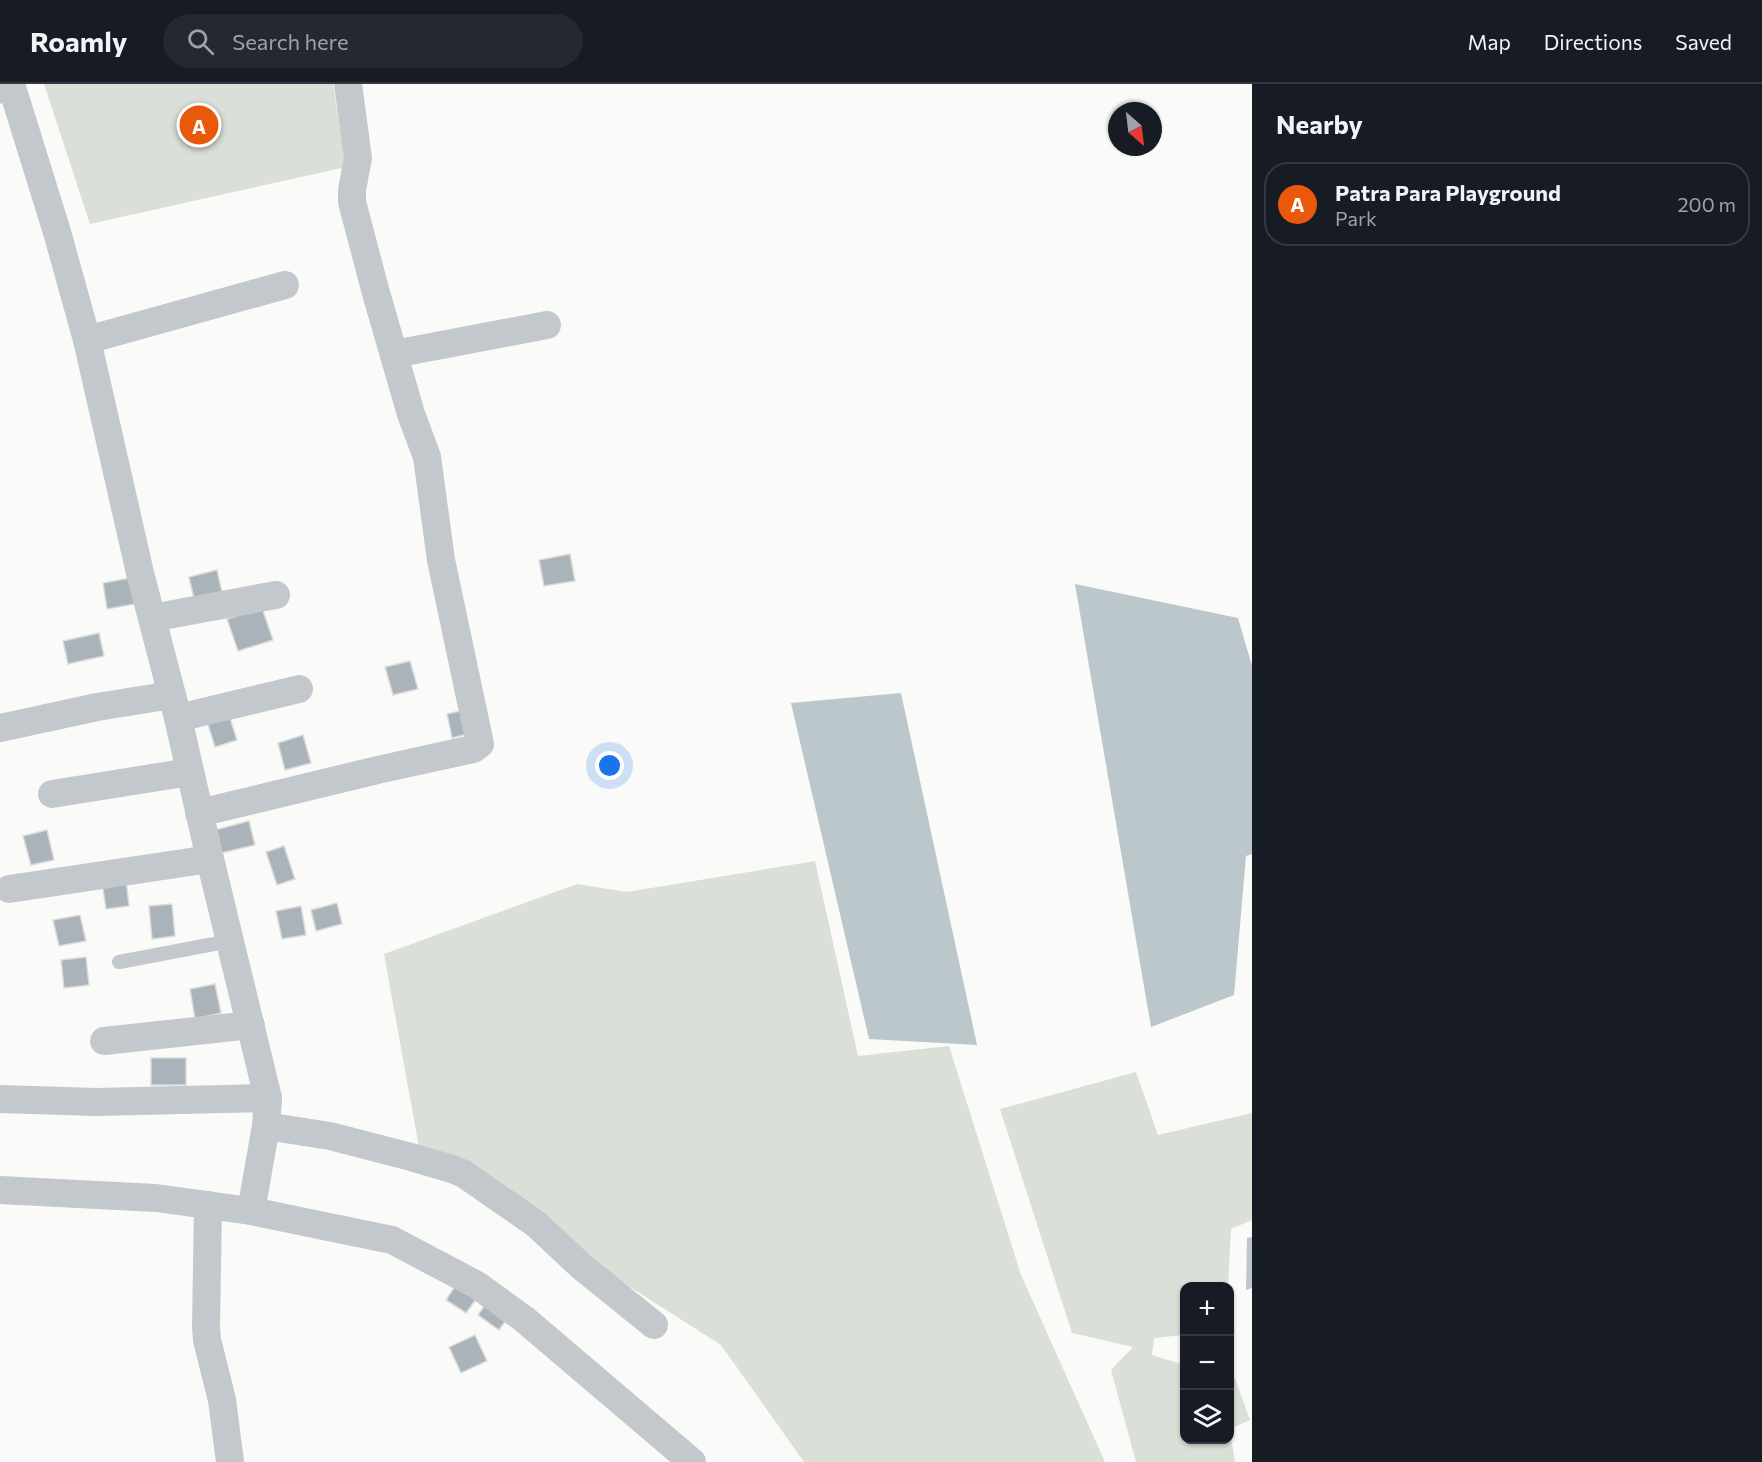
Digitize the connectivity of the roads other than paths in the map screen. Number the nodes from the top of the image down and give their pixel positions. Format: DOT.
graph roads {
  1 [pos="9,84"];
  2 [pos="348,84"];
  3 [pos="0,87"];
  4 [pos="285,285"];
  5 [pos="547,325"];
  6 [pos="87,340"];
  7 [pos="394,354"];
  8 [pos="276,595"];
  9 [pos="152,618"];
  10 [pos="299,689"];
  11 [pos="175,707"];
  12 [pos="0,728"];
  13 [pos="190,772"];
  14 [pos="52,794"];
  15 [pos="199,813"];
  16 [pos="210,859"];
  17 [pos="9,889"];
  18 [pos="230,940"];
  19 [pos="119,962"];
  20 [pos="251,1025"];
  21 [pos="104,1041"];
  22 [pos="0,1099"];
  23 [pos="267,1112"];
  24 [pos="0,1190"];
  25 [pos="208,1205"];
  26 [pos="253,1205"];
  27 [pos="654,1324"];
  28 [pos="230,1462"];
  29 [pos="692,1462"];
  1 -- 3 [label="street"];
  1 -- 6 [label="street"];
  2 -- 7 [label="street"];
  4 -- 6 [label="street"];
  5 -- 7 [label="street"];
  6 -- 9 [label="street"];
  7 -- 15 [label="street"];
  8 -- 9 [label="street"];
  9 -- 11 [label="street"];
  10 -- 11 [label="street"];
  11 -- 12 [label="street"];
  11 -- 13 [label="street"];
  13 -- 14 [label="street"];
  13 -- 15 [label="street"];
  15 -- 16 [label="street"];
  16 -- 17 [label="street"];
  16 -- 18 [label="street"];
  18 -- 19 [label="lane"];
  18 -- 20 [label="street"];
  20 -- 21 [label="street"];
  20 -- 23 [label="street"];
  22 -- 23 [label="street"];
  23 -- 26 [label="street"];
  23 -- 27 [label="street"];
  24 -- 25 [label="street"];
  25 -- 26 [label="street"];
  25 -- 28 [label="street"];
  26 -- 29 [label="street"];
}
